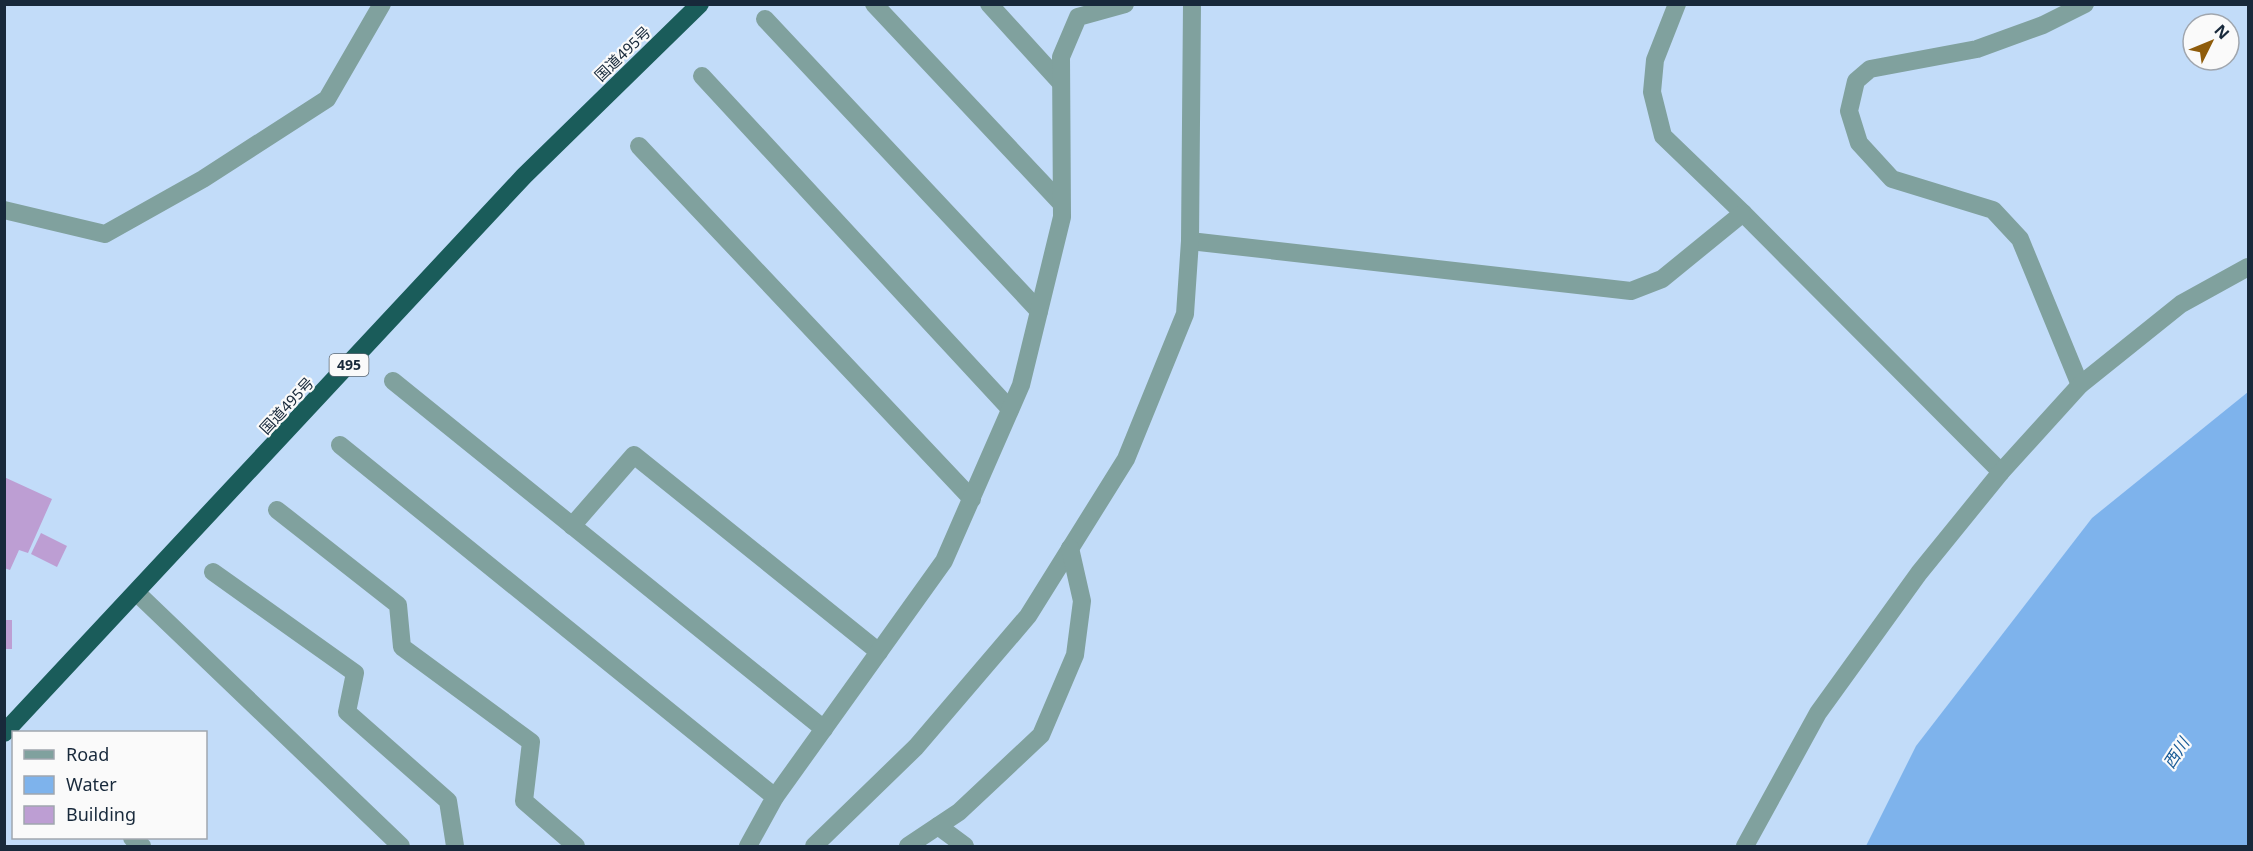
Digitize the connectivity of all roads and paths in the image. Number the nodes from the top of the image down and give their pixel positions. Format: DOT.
graph roads {
  1 [pos="382,4"];
  2 [pos="700,4"];
  3 [pos="874,4"];
  4 [pos="989,4"];
  5 [pos="1125,4"];
  6 [pos="1192,4"];
  7 [pos="1677,4"];
  8 [pos="2085,4"];
  9 [pos="765,19"];
  10 [pos="702,76"];
  11 [pos="1061,83"];
  12 [pos="639,146"];
  13 [pos="1062,203"];
  14 [pos="4,210"];
  15 [pos="1743,213"];
  16 [pos="1190,241"];
  17 [pos="2248,267"];
  18 [pos="1039,311"];
  19 [pos="393,381"];
  20 [pos="2080,385"];
  21 [pos="1010,409"];
  22 [pos="339,445"];
  23 [pos="2001,472"];
  24 [pos="972,499"];
  25 [pos="277,510"];
  26 [pos="572,526"];
  27 [pos="1070,548"];
  28 [pos="213,572"];
  29 [pos="137,593"];
  30 [pos="879,652"];
  31 [pos="824,729"];
  32 [pos="9,731"];
  33 [pos="775,797"];
  34 [pos="938,826"];
  35 [pos="401,846"];
  36 [pos="455,846"];
  37 [pos="576,846"];
  38 [pos="748,846"];
  39 [pos="814,846"];
  40 [pos="908,846"];
  41 [pos="965,846"];
  42 [pos="1745,846"];
  1 -- 14 [label="street"];
  2 -- 29 [label="highway, 国道495号 / 495"];
  3 -- 13 [label="street"];
  4 -- 11 [label="street"];
  5 -- 11 [label="street"];
  6 -- 16 [label="street"];
  7 -- 15 [label="street"];
  8 -- 20 [label="street"];
  9 -- 18 [label="street"];
  10 -- 21 [label="street"];
  11 -- 13 [label="street"];
  12 -- 24 [label="street"];
  13 -- 18 [label="street"];
  15 -- 16 [label="street"];
  15 -- 23 [label="street"];
  16 -- 27 [label="street"];
  17 -- 20 [label="street"];
  18 -- 21 [label="street"];
  19 -- 26 [label="street"];
  20 -- 23 [label="street"];
  21 -- 24 [label="street"];
  22 -- 33 [label="street"];
  23 -- 42 [label="street"];
  24 -- 30 [label="street"];
  25 -- 37 [label="street"];
  26 -- 30 [label="street"];
  26 -- 31 [label="street"];
  27 -- 34 [label="street"];
  27 -- 39 [label="street"];
  28 -- 36 [label="street"];
  29 -- 32 [label="highway, 国道495号 / 495"];
  29 -- 35 [label="street"];
  30 -- 31 [label="street"];
  31 -- 33 [label="street"];
  33 -- 38 [label="street"];
  34 -- 40 [label="street"];
  34 -- 41 [label="street"];
}
